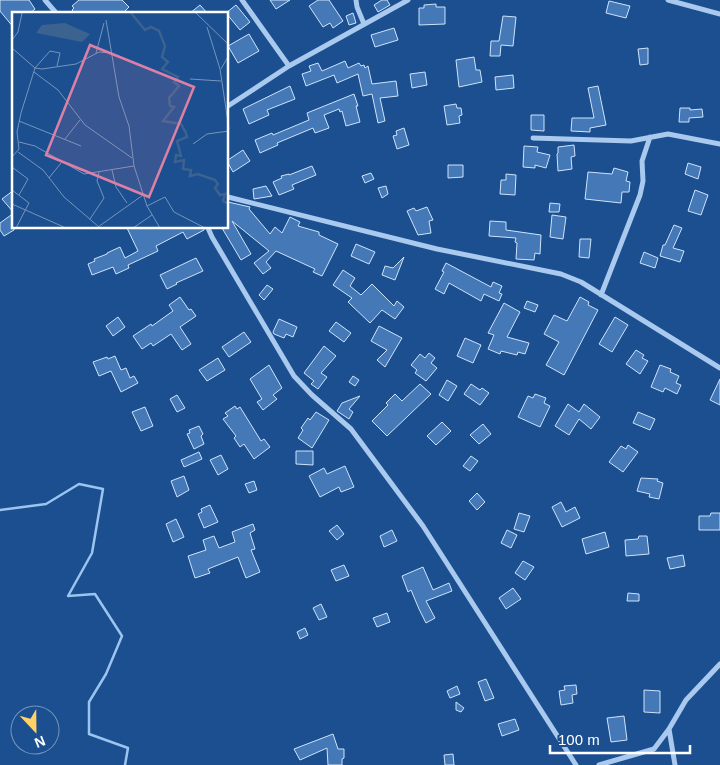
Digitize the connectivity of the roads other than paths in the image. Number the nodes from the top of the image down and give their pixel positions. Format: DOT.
graph roads {
  1 [pos="45,0"];
  2 [pos="242,0"];
  3 [pos="356,0"];
  4 [pos="408,0"];
  5 [pos="668,0"];
  6 [pos="55,12"];
  7 [pos="720,14"];
  8 [pos="364,24"];
  9 [pos="289,66"];
  10 [pos="229,105"];
  11 [pos="650,137"];
  12 [pos="533,138"];
  13 [pos="720,144"];
  14 [pos="229,197"];
  15 [pos="208,229"];
  16 [pos="601,295"];
  17 [pos="720,368"];
  18 [pos="720,664"];
  19 [pos="669,729"];
  20 [pos="576,765"];
  21 [pos="599,765"];
  22 [pos="675,765"];
  1 -- 6 [label="street"];
  2 -- 9 [label="street"];
  3 -- 8 [label="street"];
  4 -- 8 [label="street"];
  5 -- 7 [label="street"];
  8 -- 9 [label="street"];
  9 -- 10 [label="street"];
  11 -- 12 [label="street"];
  11 -- 13 [label="street"];
  11 -- 16 [label="street"];
  14 -- 16 [label="street"];
  15 -- 20 [label="street"];
  16 -- 17 [label="street"];
  18 -- 19 [label="street"];
  19 -- 21 [label="street"];
  19 -- 22 [label="street"];
}
